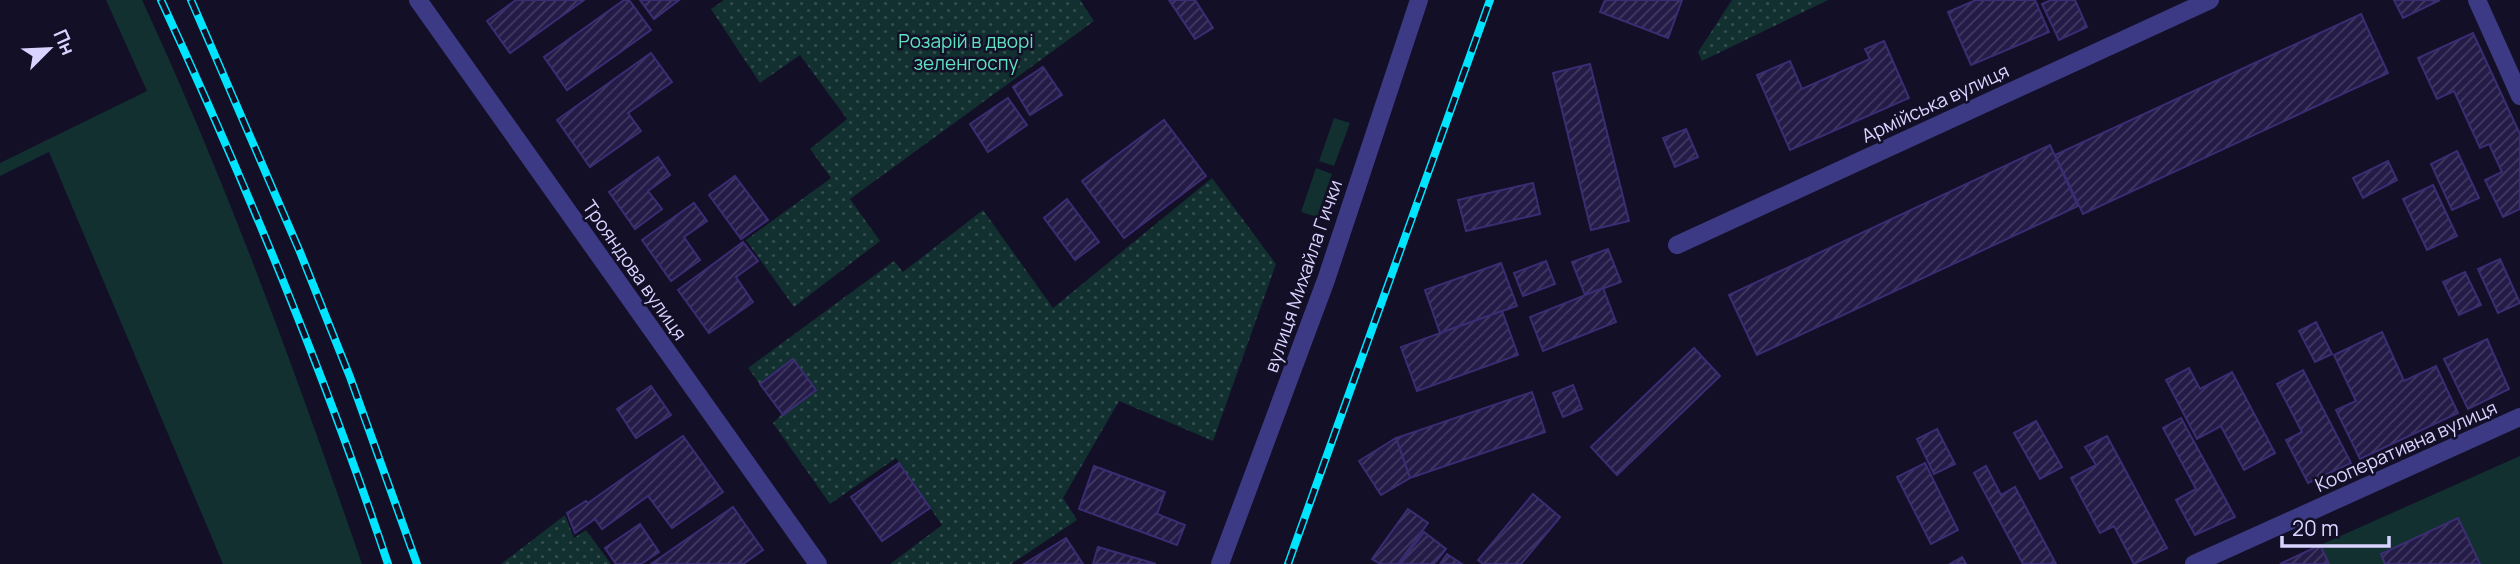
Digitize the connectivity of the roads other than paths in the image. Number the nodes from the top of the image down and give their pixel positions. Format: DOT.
graph roads {
  1 [pos="418,0"];
  2 [pos="1419,0"];
  3 [pos="2210,0"];
  4 [pos="2477,0"];
  5 [pos="2520,96"];
  6 [pos="1676,245"];
  7 [pos="2520,417"];
  8 [pos="818,564"];
  9 [pos="1220,564"];
  10 [pos="2194,564"];
  1 -- 8 [label="street, Трояндова вулиця"];
  2 -- 9 [label="street, вулиця Михайла Гички"];
  3 -- 6 [label="street, Армійська вулиця"];
  4 -- 5 [label="street"];
  7 -- 10 [label="street, Кооперативна вулиця"];
}
